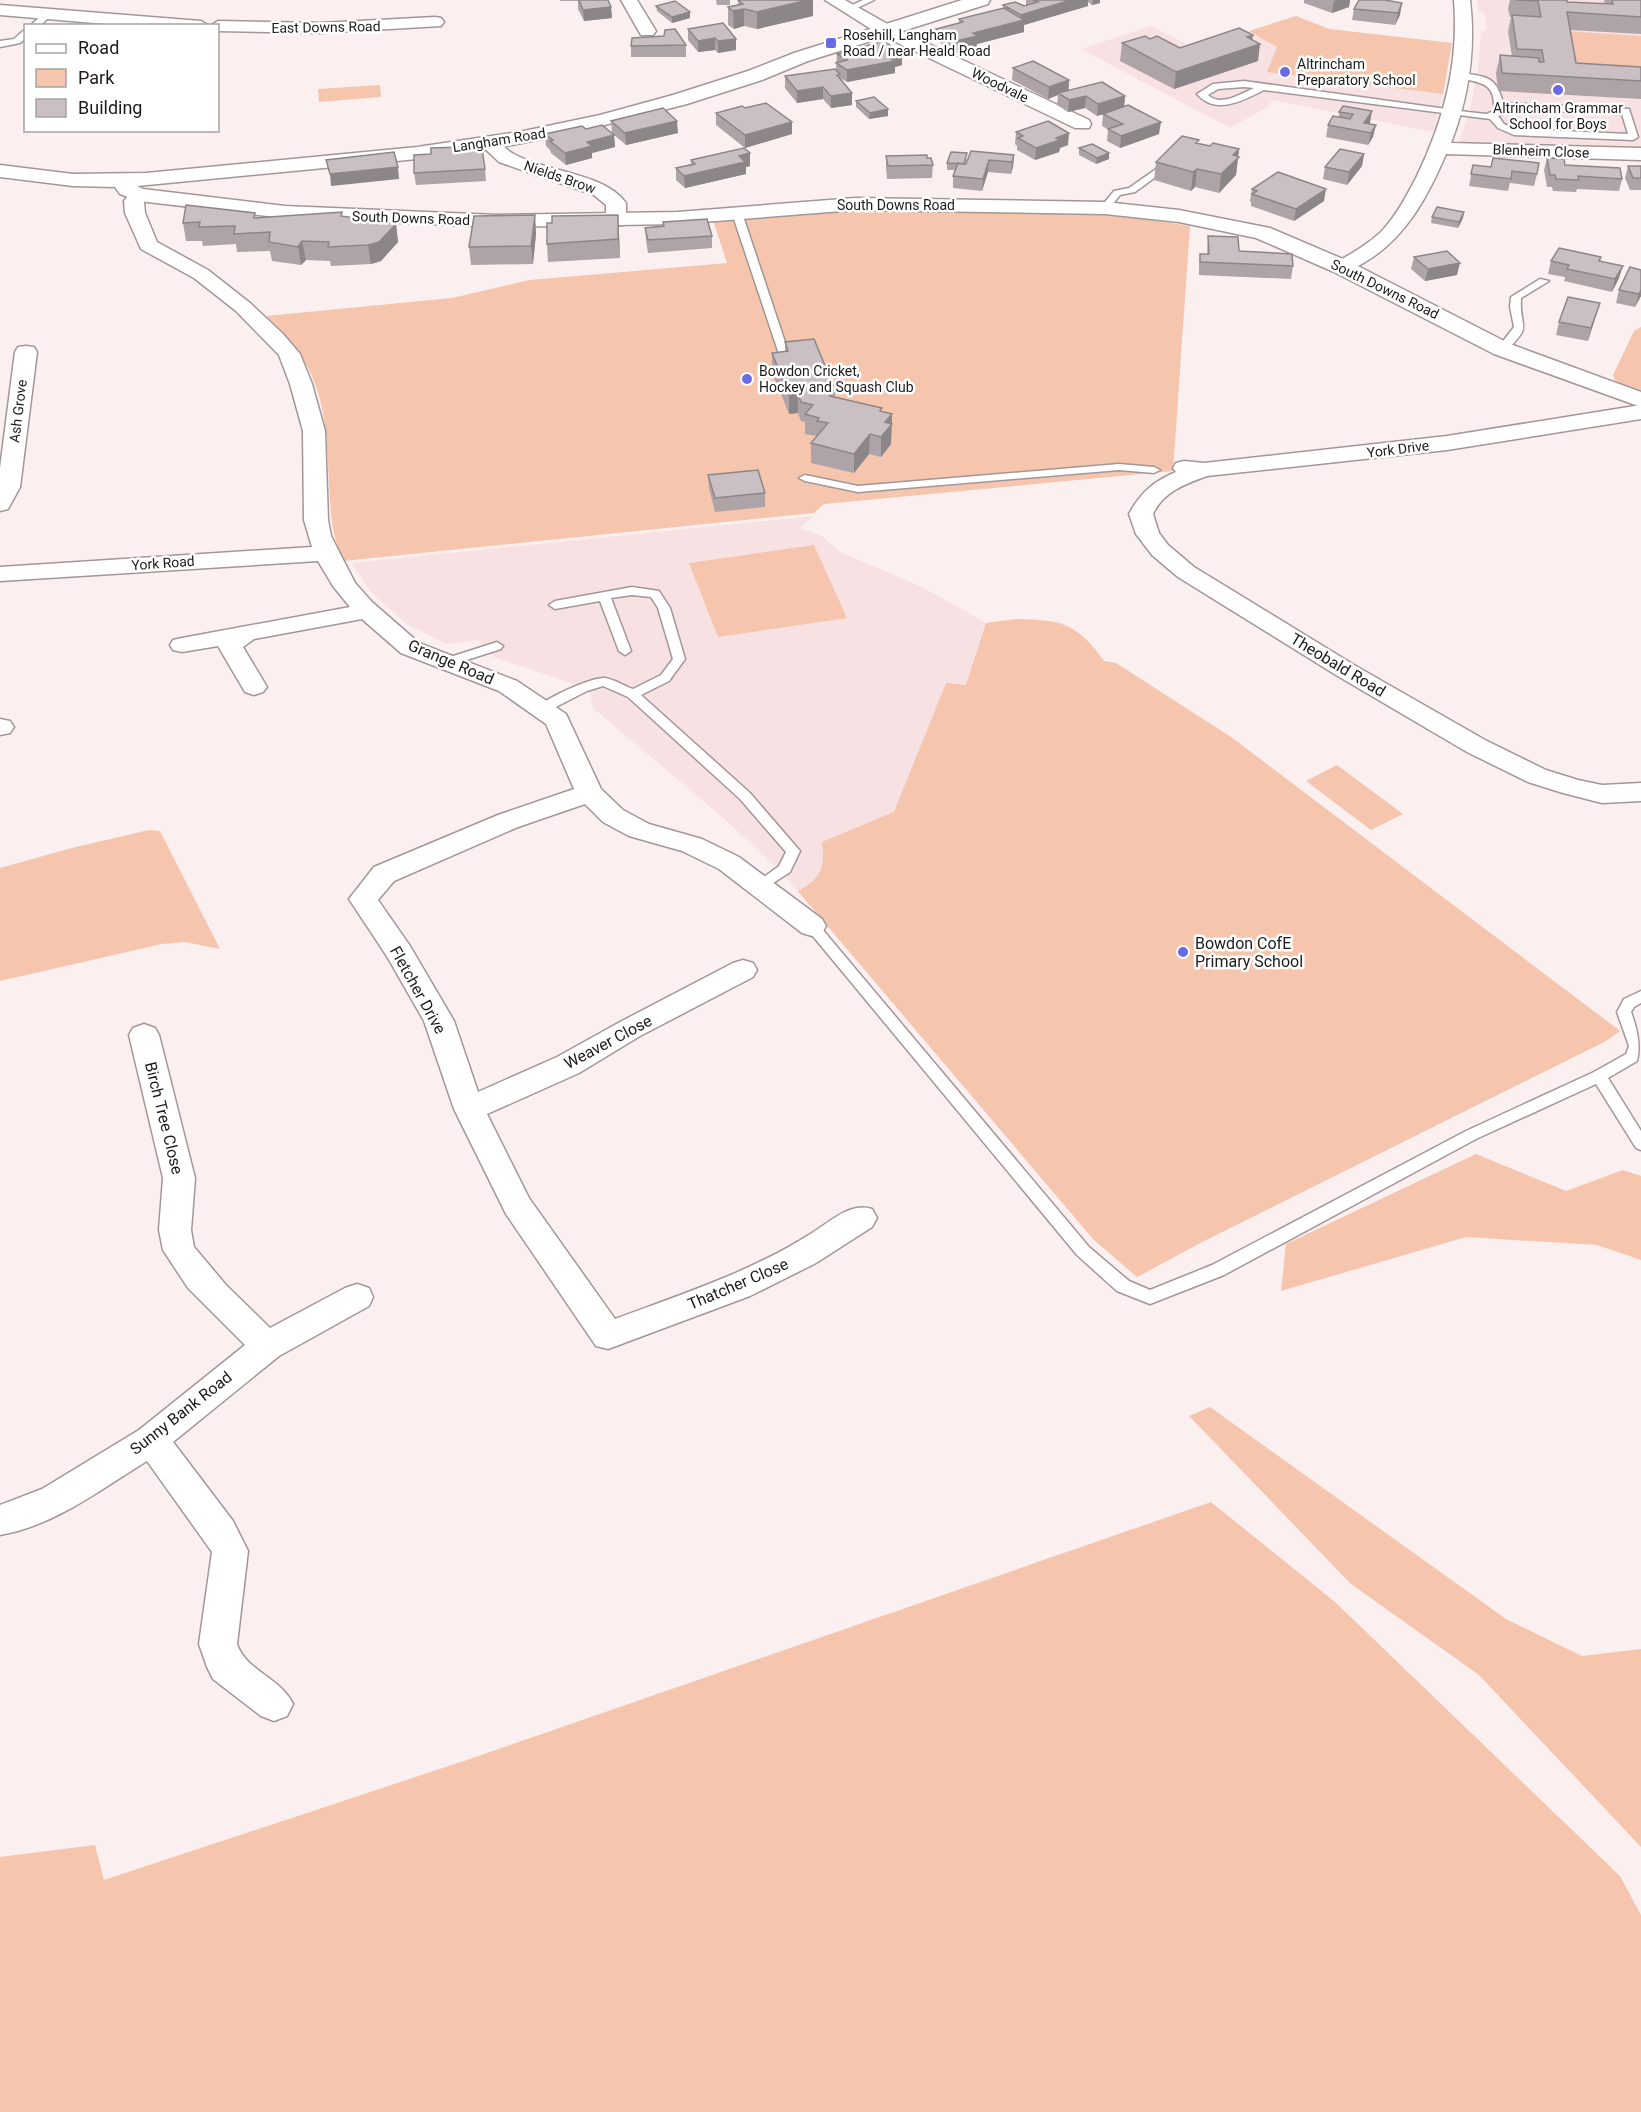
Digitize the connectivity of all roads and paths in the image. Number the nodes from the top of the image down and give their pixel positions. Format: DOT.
graph roads {
  1 [pos="628,0"];
  2 [pos="833,0"];
  3 [pos="870,0"];
  4 [pos="981,0"];
  5 [pos="1448,0"];
  6 [pos="1462,0"];
  7 [pos="848,9"];
  8 [pos="0,10"];
  9 [pos="36,13"];
  10 [pos="435,22"];
  11 [pos="176,24"];
  12 [pos="219,27"];
  13 [pos="885,30"];
  14 [pos="647,31"];
  15 [pos="24,35"];
  16 [pos="0,44"];
  17 [pos="1462,76"];
  18 [pos="1261,88"];
  19 [pos="1500,106"];
  20 [pos="1453,113"];
  21 [pos="1492,115"];
  22 [pos="1082,124"];
  23 [pos="489,144"];
  24 [pos="1441,148"];
  25 [pos="1641,154"];
  26 [pos="1169,163"];
  27 [pos="0,171"];
  28 [pos="130,188"];
  29 [pos="1105,208"];
  30 [pos="737,213"];
  31 [pos="616,221"];
  32 [pos="1341,267"];
  33 [pos="1544,281"];
  34 [pos="1502,349"];
  35 [pos="783,351"];
  36 [pos="26,352"];
  37 [pos="1641,400"];
  38 [pos="1641,412"];
  39 [pos="1154,470"];
  40 [pos="1204,470"];
  41 [pos="805,477"];
  42 [pos="0,504"];
  43 [pos="326,553"];
  44 [pos="0,574"];
  45 [pos="604,596"];
  46 [pos="555,605"];
  47 [pos="368,611"];
  48 [pos="245,635"];
  49 [pos="183,645"];
  50 [pos="497,646"];
  51 [pos="625,651"];
  52 [pos="448,662"];
  53 [pos="254,687"];
  54 [pos="633,694"];
  55 [pos="541,709"];
  56 [pos="1641,792"];
  57 [pos="589,793"];
  58 [pos="759,886"];
  59 [pos="812,926"];
  60 [pos="743,970"];
  61 [pos="1641,996"];
  62 [pos="144,1035"];
  63 [pos="1599,1076"];
  64 [pos="469,1109"];
  65 [pos="1641,1144"];
  66 [pos="861,1218"];
  67 [pos="357,1297"];
  68 [pos="608,1336"];
  69 [pos="267,1346"];
  70 [pos="152,1440"];
  71 [pos="0,1520"];
  72 [pos="274,1704"];
  1 -- 14 [label="street"];
  2 -- 7 [label="street, Woodvale"];
  3 -- 7 [label="lane"];
  4 -- 13 [label="main road, Langham Road"];
  5 -- 6 [label="street"];
  6 -- 17 [label="street"];
  7 -- 13 [label="street, Woodvale"];
  8 -- 9 [label="street"];
  9 -- 11 [label="street"];
  10 -- 12 [label="street, East Downs Road"];
  13 -- 22 [label="street, Woodvale"];
  13 -- 23 [label="main road, Langham Road"];
  15 -- 16 [label="lane"];
  17 -- 19 [label="lane"];
  17 -- 20 [label="street"];
  18 -- 18 [label="lane"];
  18 -- 20 [label="lane"];
  19 -- 21 [label="lane"];
  19 -- 21 [label="lane"];
  20 -- 21 [label="lane"];
  20 -- 24 [label="street"];
  23 -- 28 [label="main road, Langham Road"];
  23 -- 31 [label="street, Nields Brow"];
  24 -- 25 [label="street, Blenheim Close"];
  24 -- 32 [label="street"];
  26 -- 29 [label="lane"];
  27 -- 28 [label="main road, Langham Road"];
  28 -- 31 [label="main road, South Downs Road"];
  28 -- 43 [label="street, Grange Road"];
  29 -- 30 [label="main road, South Downs Road"];
  29 -- 32 [label="main road, South Downs Road"];
  30 -- 31 [label="main road, South Downs Road"];
  30 -- 35 [label="lane"];
  32 -- 34 [label="main road, South Downs Road"];
  33 -- 34 [label="lane"];
  34 -- 37 [label="main road, South Downs Road"];
  36 -- 42 [label="street, Ash Grove"];
  38 -- 40 [label="street, York Drive"];
  39 -- 40 [label="street, York Drive"];
  39 -- 41 [label="lane"];
  40 -- 56 [label="street, Theobald Road"];
  43 -- 44 [label="street, York Road"];
  43 -- 47 [label="street, Grange Road"];
  45 -- 46 [label="lane"];
  45 -- 51 [label="lane"];
  45 -- 54 [label="lane"];
  47 -- 48 [label="street"];
  47 -- 52 [label="street, Grange Road"];
  48 -- 49 [label="street"];
  48 -- 53 [label="street"];
  50 -- 52 [label="lane"];
  52 -- 55 [label="street, Grange Road"];
  54 -- 55 [label="lane"];
  54 -- 58 [label="lane"];
  55 -- 57 [label="street, Grange Road"];
  57 -- 58 [label="street, Grange Road"];
  57 -- 64 [label="street, Fletcher Drive"];
  58 -- 59 [label="street, Grange Road"];
  59 -- 63 [label="lane"];
  60 -- 64 [label="street, Weaver Close"];
  61 -- 63 [label="lane"];
  62 -- 69 [label="street, Birch Tree Close"];
  63 -- 65 [label="lane"];
  64 -- 68 [label="street, Fletcher Drive"];
  66 -- 68 [label="street, Thatcher Close"];
  67 -- 69 [label="street, Sunny Bank Road"];
  69 -- 70 [label="street, Sunny Bank Road"];
  70 -- 71 [label="street, Sunny Bank Road"];
  70 -- 72 [label="street"];
}
